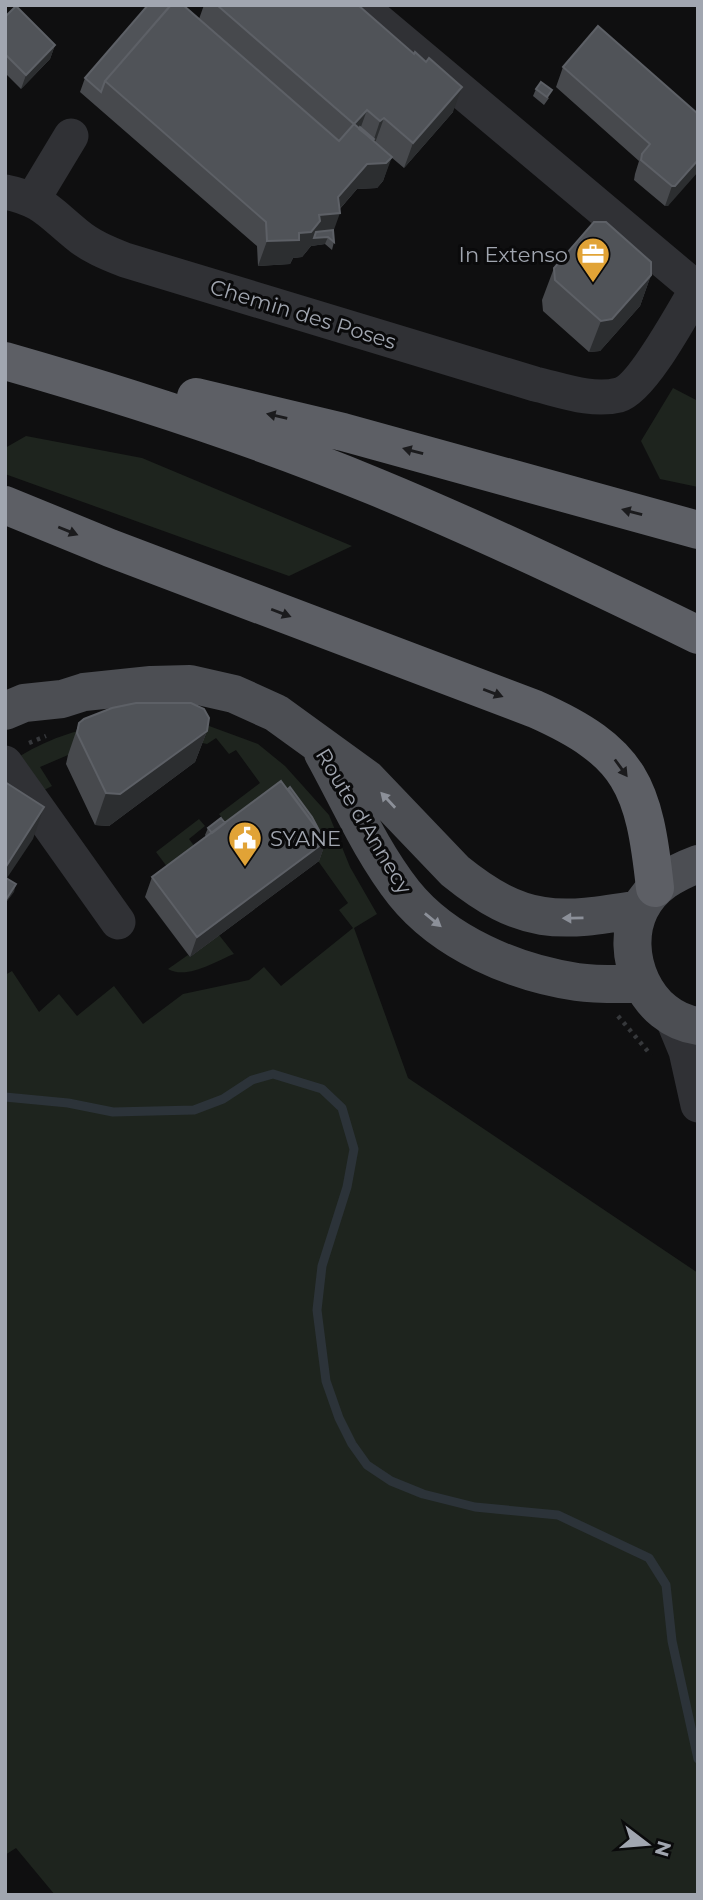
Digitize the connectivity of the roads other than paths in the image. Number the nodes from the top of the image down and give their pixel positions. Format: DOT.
graph roads {
  1 [pos="359,5"];
  2 [pos="71,136"];
  3 [pos="19,195"];
  4 [pos="697,288"];
  5 [pos="5,353"];
  6 [pos="5,361"];
  7 [pos="5,505"];
  8 [pos="698,530"];
  9 [pos="698,635"];
  10 [pos="62,699"];
  11 [pos="5,711"];
  12 [pos="5,734"];
  13 [pos="316,741"];
  14 [pos="5,763"];
  15 [pos="698,864"];
  16 [pos="648,899"];
  17 [pos="118,922"];
  18 [pos="642,984"];
  19 [pos="685,1022"];
  20 [pos="698,1105"];
  1 -- 4 [label="street"];
  2 -- 3 [label="street"];
  3 -- 4 [label="street, Chemin des Poses"];
  8 -- 5 [label="highway, one-way"];
  6 -- 9 [label="highway"];
  7 -- 16 [label="highway, one-way"];
  10 -- 11 [label="main road, Route d'Annecy"];
  10 -- 12 [label="main road, Route d'Annecy"];
  10 -- 13 [label="main road, Route d'Annecy"];
  16 -- 13 [label="main road, Route d'Annecy, one-way"];
  13 -- 18 [label="main road, Route d'Annecy, one-way"];
  14 -- 17 [label="street"];
  15 -- 16 [label="main road"];
  16 -- 18 [label="main road"];
  18 -- 19 [label="main road"];
  19 -- 20 [label="street"];
}
